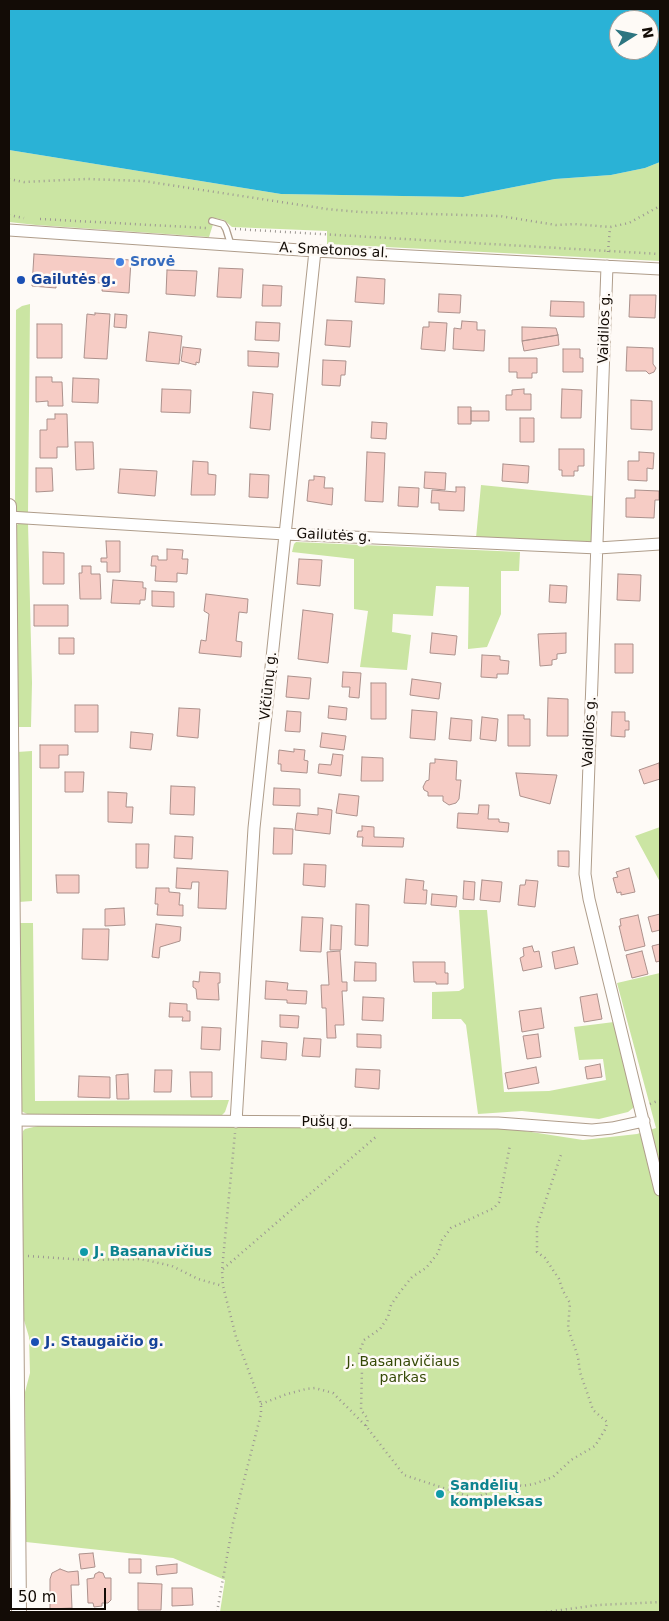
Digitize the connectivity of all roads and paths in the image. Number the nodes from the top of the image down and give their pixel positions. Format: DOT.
graph roads {
  1 [pos="9,179"];
  2 [pos="660,206"];
  3 [pos="9,215"];
  4 [pos="26,218"];
  5 [pos="35,219"];
  6 [pos="212,221"];
  7 [pos="610,227"];
  8 [pos="226,229"];
  9 [pos="9,230"];
  10 [pos="231,246"];
  11 [pos="314,251"];
  12 [pos="608,252"];
  13 [pos="660,254"];
  14 [pos="607,266"];
  15 [pos="660,269"];
  16 [pos="9,506"];
  17 [pos="9,517"];
  18 [pos="285,534"];
  19 [pos="660,544"];
  20 [pos="598,548"];
  21 [pos="660,1097"];
  22 [pos="659,1101"];
  23 [pos="12,1120"];
  24 [pos="644,1121"];
  25 [pos="236,1122"];
  26 [pos="393,1122"];
  27 [pos="510,1145"];
  28 [pos="562,1152"];
  29 [pos="660,1190"];
  30 [pos="17,1255"];
  31 [pos="222,1270"];
  32 [pos="223,1286"];
  33 [pos="261,1404"];
  34 [pos="366,1426"];
  35 [pos="14,1464"];
  36 [pos="660,1602"];
  37 [pos="19,1612"];
  38 [pos="217,1612"];
  39 [pos="546,1612"];
  1 -- 7 [label="path"];
  2 -- 7 [label="path"];
  3 -- 4 [label="path"];
  5 -- 8 [label="path"];
  6 -- 8 [label="lane"];
  7 -- 12 [label="path"];
  8 -- 10 [label="lane"];
  8 -- 12 [label="path"];
  9 -- 10 [label="street, A. Smetonos al."];
  10 -- 11 [label="street, A. Smetonos al."];
  11 -- 14 [label="street, A. Smetonos al."];
  11 -- 18 [label="street, Vičiūnų g."];
  12 -- 13 [label="path"];
  14 -- 15 [label="street, A. Smetonos al."];
  14 -- 20 [label="street, Vaidilos g."];
  16 -- 17 [label="street"];
  17 -- 18 [label="street, Gailutės g."];
  17 -- 23 [label="street"];
  18 -- 20 [label="street, Gailutės g."];
  18 -- 25 [label="street, Vičiūnų g."];
  19 -- 20 [label="street, Gailutės g."];
  20 -- 24 [label="street, Vaidilos g."];
  21 -- 22 [label="path"];
  23 -- 25 [label="street, Pušų g."];
  23 -- 30 [label="street"];
  24 -- 26 [label="street, Pušų g."];
  24 -- 29 [label="street, Vaidilos g."];
  25 -- 26 [label="street, Pušų g."];
  25 -- 31 [label="path"];
  26 -- 31 [label="path"];
  27 -- 34 [label="path"];
  28 -- 34 [label="path"];
  30 -- 32 [label="path"];
  30 -- 35 [label="street"];
  31 -- 32 [label="path"];
  32 -- 33 [label="path"];
  33 -- 34 [label="path"];
  33 -- 38 [label="path"];
  35 -- 37 [label="street"];
  36 -- 39 [label="path"];
}
